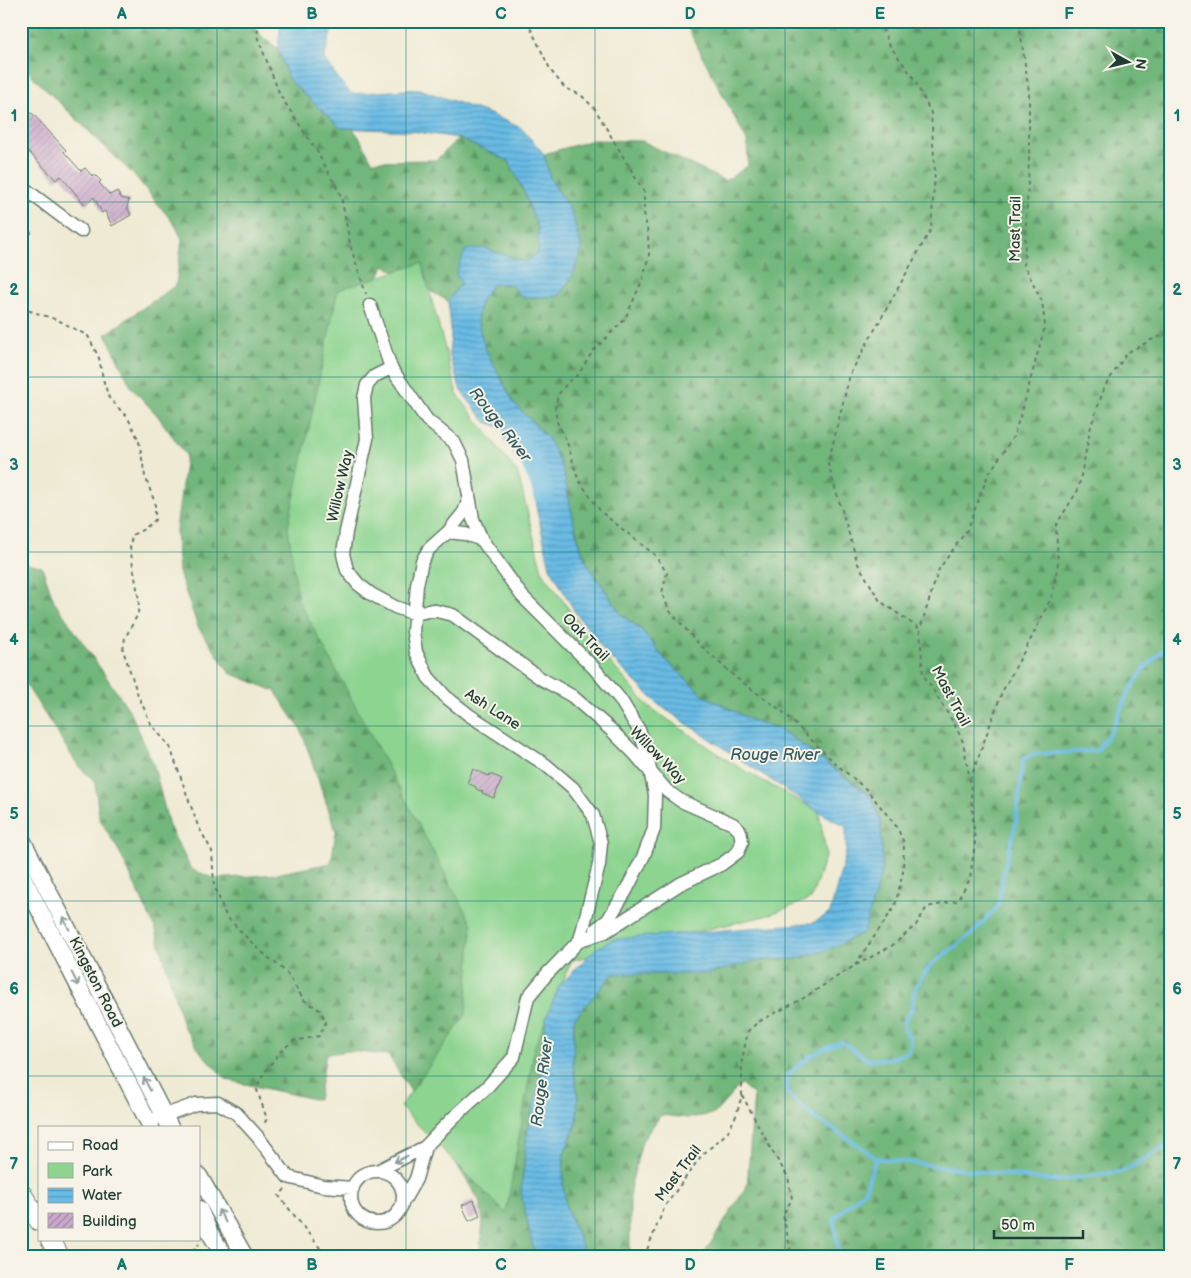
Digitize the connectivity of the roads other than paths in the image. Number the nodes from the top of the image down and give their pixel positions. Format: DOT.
graph roads {
  1 [pos="21,186"];
  2 [pos="81,231"];
  3 [pos="370,305"];
  4 [pos="391,368"];
  5 [pos="469,499"];
  6 [pos="448,532"];
  7 [pos="482,540"];
  8 [pos="415,614"];
  9 [pos="651,774"];
  10 [pos="21,838"];
  11 [pos="21,874"];
  12 [pos="580,940"];
  13 [pos="158,1122"];
  14 [pos="425,1147"];
  15 [pos="377,1171"];
  16 [pos="200,1178"];
  17 [pos="353,1188"];
  18 [pos="21,1193"];
  19 [pos="404,1200"];
  20 [pos="200,1211"];
  21 [pos="38,1219"];
  22 [pos="51,1240"];
  23 [pos="60,1257"];
  24 [pos="225,1257"];
  25 [pos="245,1257"];
  1 -- 2 [label="street"];
  3 -- 4 [label="street, Oak Trail"];
  4 -- 5 [label="street, Oak Trail"];
  4 -- 8 [label="street, Willow Way"];
  5 -- 6 [label="street, Ash Lane"];
  5 -- 7 [label="street, Oak Trail"];
  6 -- 7 [label="street"];
  6 -- 8 [label="street, Ash Lane"];
  7 -- 9 [label="street, Oak Trail"];
  8 -- 9 [label="street, Willow Way"];
  8 -- 12 [label="street, Ash Lane"];
  9 -- 12 [label="street, Oak Trail"];
  9 -- 12 [label="street, Willow Way"];
  13 -- 10 [label="main road, Kingston Road, one-way"];
  11 -- 13 [label="main road, Kingston Road, one-way"];
  12 -- 14 [label="street, Willow Way"];
  13 -- 17 [label="street"];
  14 -- 15 [label="street, Willow Way, one-way"];
  14 -- 19 [label="street, Willow Way"];
  15 -- 17 [label="street"];
  15 -- 19 [label="street"];
  25 -- 16 [label="main road, one-way"];
  17 -- 19 [label="street"];
  18 -- 21 [label="highway"];
  20 -- 24 [label="main road"];
  22 -- 23 [label="highway"];
}
